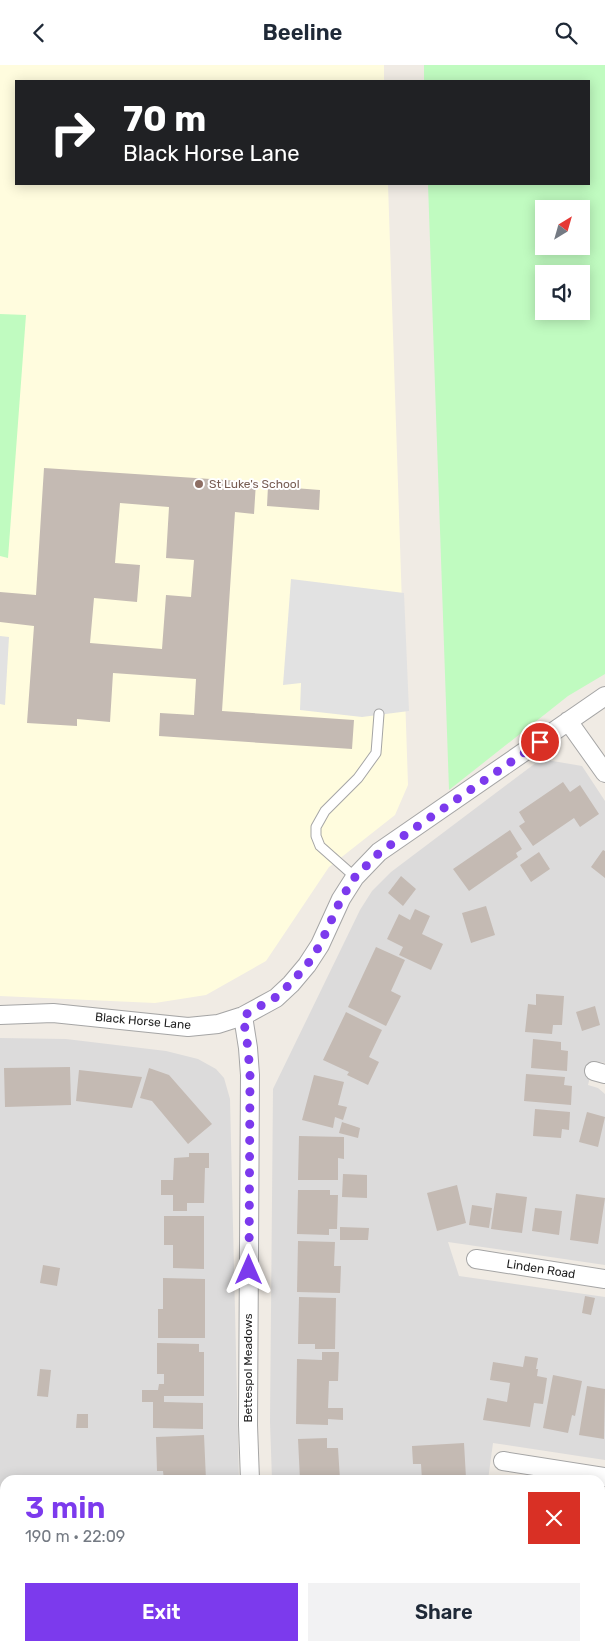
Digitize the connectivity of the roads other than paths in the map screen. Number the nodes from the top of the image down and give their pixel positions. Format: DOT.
graph roads {
  1 [pos="605,696"];
  2 [pos="379,714"];
  3 [pos="568,721"];
  4 [pos="605,773"];
  5 [pos="355,877"];
  6 [pos="0,1015"];
  7 [pos="243,1016"];
  8 [pos="476,1259"];
  9 [pos="605,1279"];
  10 [pos="503,1461"];
  11 [pos="250,1475"];
  12 [pos="592,1475"];
  1 -- 3 [label="street, Black Horse Lane"];
  2 -- 5 [label="lane"];
  3 -- 4 [label="street"];
  3 -- 5 [label="street, Black Horse Lane"];
  5 -- 7 [label="street, Black Horse Lane"];
  6 -- 7 [label="street, Black Horse Lane"];
  7 -- 11 [label="street, Bettespol Meadows"];
  8 -- 9 [label="street, Linden Road"];
  10 -- 12 [label="street"];
}
